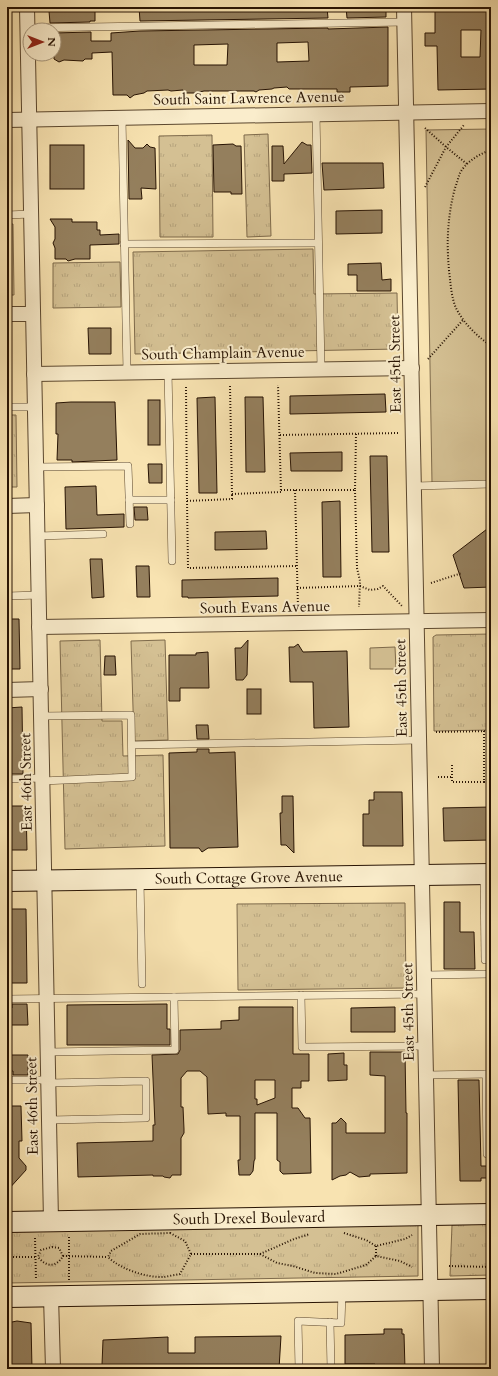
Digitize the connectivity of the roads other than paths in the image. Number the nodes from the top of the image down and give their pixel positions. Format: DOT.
graph roads {
  1 [pos="27,7"];
  2 [pos="404,7"];
  3 [pos="27,22"];
  4 [pos="405,22"];
  5 [pos="62,27"];
  6 [pos="28,62"];
  7 [pos="491,111"];
  8 [pos="407,112"];
  9 [pos="316,114"];
  10 [pos="122,118"];
  11 [pos="29,119"];
  12 [pos="7,120"];
  13 [pos="31,214"];
  14 [pos="7,215"];
  15 [pos="318,243"];
  16 [pos="124,244"];
  17 [pos="7,314"];
  18 [pos="33,314"];
  19 [pos="321,368"];
  20 [pos="412,368"];
  21 [pos="168,371"];
  22 [pos="127,372"];
  23 [pos="34,374"];
  24 [pos="7,407"];
  25 [pos="35,407"];
  26 [pos="36,467"];
  27 [pos="491,484"];
  28 [pos="414,486"];
  29 [pos="129,500"];
  30 [pos="171,500"];
  31 [pos="37,505"];
  32 [pos="7,506"];
  33 [pos="130,524"];
  34 [pos="103,534"];
  35 [pos="38,536"];
  36 [pos="172,561"];
  37 [pos="7,596"];
  38 [pos="39,596"];
  39 [pos="491,620"];
  40 [pos="417,622"];
  41 [pos="39,627"];
  42 [pos="41,689"];
  43 [pos="7,690"];
  44 [pos="41,716"];
  45 [pos="420,740"];
  46 [pos="132,744"];
  47 [pos="7,779"];
  48 [pos="42,780"];
  49 [pos="487,874"];
  50 [pos="422,875"];
  51 [pos="140,879"];
  52 [pos="7,881"];
  53 [pos="45,881"];
  54 [pos="484,960"];
  55 [pos="491,974"];
  56 [pos="424,975"];
  57 [pos="142,984"];
  58 [pos="425,994"];
  59 [pos="301,995"];
  60 [pos="174,997"];
  61 [pos="47,998"];
  62 [pos="7,999"];
  63 [pos="426,1046"];
  64 [pos="48,1052"];
  65 [pos="489,1074"];
  66 [pos="426,1075"];
  67 [pos="7,1080"];
  68 [pos="49,1081"];
  69 [pos="49,1120"];
  70 [pos="491,1154"];
  71 [pos="491,1214"];
  72 [pos="429,1215"];
  73 [pos="51,1221"];
  74 [pos="7,1222"];
  75 [pos="491,1289"];
  76 [pos="431,1290"];
  77 [pos="342,1292"];
  78 [pos="51,1296"];
  79 [pos="7,1297"];
  80 [pos="330,1322"];
  81 [pos="53,1369"];
  82 [pos="299,1369"];
  83 [pos="331,1369"];
  84 [pos="432,1369"];
  1 -- 3 [label="street, East 46th Street"];
  2 -- 4 [label="street, East 45th Street"];
  4 -- 5 [label="lane"];
  4 -- 8 [label="street, East 45th Street"];
  6 -- 11 [label="street, East 46th Street"];
  7 -- 8 [label="street, South Saint Lawrence Avenue"];
  8 -- 9 [label="street, South Saint Lawrence Avenue"];
  8 -- 20 [label="street, East 45th Street"];
  9 -- 10 [label="street, South Saint Lawrence Avenue"];
  9 -- 15 [label="lane"];
  10 -- 11 [label="street, South Saint Lawrence Avenue"];
  10 -- 16 [label="lane"];
  11 -- 12 [label="street, South Saint Lawrence Avenue"];
  11 -- 13 [label="street, East 46th Street"];
  13 -- 14 [label="lane"];
  13 -- 18 [label="street, East 46th Street"];
  15 -- 16 [label="lane"];
  15 -- 19 [label="lane"];
  16 -- 22 [label="lane"];
  17 -- 18 [label="street"];
  18 -- 23 [label="street, East 46th Street"];
  19 -- 20 [label="street, South Champlain Avenue"];
  19 -- 21 [label="street, South Champlain Avenue"];
  20 -- 28 [label="street, East 45th Street"];
  21 -- 22 [label="street, South Champlain Avenue"];
  21 -- 30 [label="lane"];
  22 -- 23 [label="street, South Champlain Avenue"];
  23 -- 25 [label="street, East 46th Street"];
  24 -- 25 [label="lane"];
  25 -- 26 [label="street, East 46th Street"];
  26 -- 29 [label="lane"];
  26 -- 31 [label="street, East 46th Street"];
  27 -- 28 [label="lane"];
  28 -- 40 [label="street, East 45th Street"];
  29 -- 30 [label="lane"];
  29 -- 33 [label="lane"];
  30 -- 36 [label="lane"];
  31 -- 32 [label="street"];
  31 -- 35 [label="street, East 46th Street"];
  34 -- 35 [label="lane"];
  35 -- 38 [label="street, East 46th Street"];
  37 -- 38 [label="lane"];
  38 -- 41 [label="street, East 46th Street"];
  39 -- 40 [label="street, South Evans Avenue"];
  40 -- 41 [label="street, South Evans Avenue"];
  40 -- 45 [label="street, East 45th Street"];
  41 -- 42 [label="street, East 46th Street"];
  42 -- 43 [label="street"];
  42 -- 44 [label="street, East 46th Street"];
  44 -- 46 [label="lane"];
  44 -- 48 [label="street, East 46th Street"];
  45 -- 46 [label="lane"];
  45 -- 50 [label="street, East 45th Street"];
  46 -- 48 [label="lane"];
  47 -- 48 [label="lane"];
  48 -- 53 [label="street, East 46th Street"];
  49 -- 50 [label="street, South Cottage Grove Avenue"];
  49 -- 54 [label="lane"];
  50 -- 51 [label="street, South Cottage Grove Avenue"];
  50 -- 56 [label="street, East 45th Street"];
  51 -- 53 [label="street, South Cottage Grove Avenue"];
  51 -- 57 [label="lane"];
  52 -- 53 [label="street, South Cottage Grove Avenue"];
  53 -- 61 [label="street, East 46th Street"];
  55 -- 56 [label="lane"];
  56 -- 58 [label="street, East 45th Street"];
  58 -- 59 [label="lane"];
  58 -- 63 [label="street, East 45th Street"];
  59 -- 60 [label="lane"];
  59 -- 63 [label="lane"];
  60 -- 61 [label="lane"];
  60 -- 64 [label="lane"];
  61 -- 62 [label="lane"];
  61 -- 64 [label="street, East 46th Street"];
  63 -- 66 [label="street, East 45th Street"];
  64 -- 68 [label="street, East 46th Street"];
  65 -- 66 [label="lane"];
  65 -- 70 [label="lane"];
  66 -- 72 [label="street, East 45th Street"];
  67 -- 68 [label="lane"];
  68 -- 69 [label="street, East 46th Street"];
  68 -- 69 [label="lane"];
  69 -- 73 [label="street, East 46th Street"];
  71 -- 72 [label="street, South Drexel Boulevard"];
  72 -- 73 [label="street, South Drexel Boulevard"];
  72 -- 76 [label="street, East 45th Street"];
  73 -- 74 [label="street, South Drexel Boulevard"];
  75 -- 76 [label="street"];
  76 -- 77 [label="street"];
  76 -- 84 [label="street, East 45th Street"];
  77 -- 78 [label="street"];
  77 -- 80 [label="lane"];
  78 -- 79 [label="street"];
  78 -- 81 [label="street"];
  80 -- 82 [label="lane"];
  80 -- 83 [label="lane"];
}
